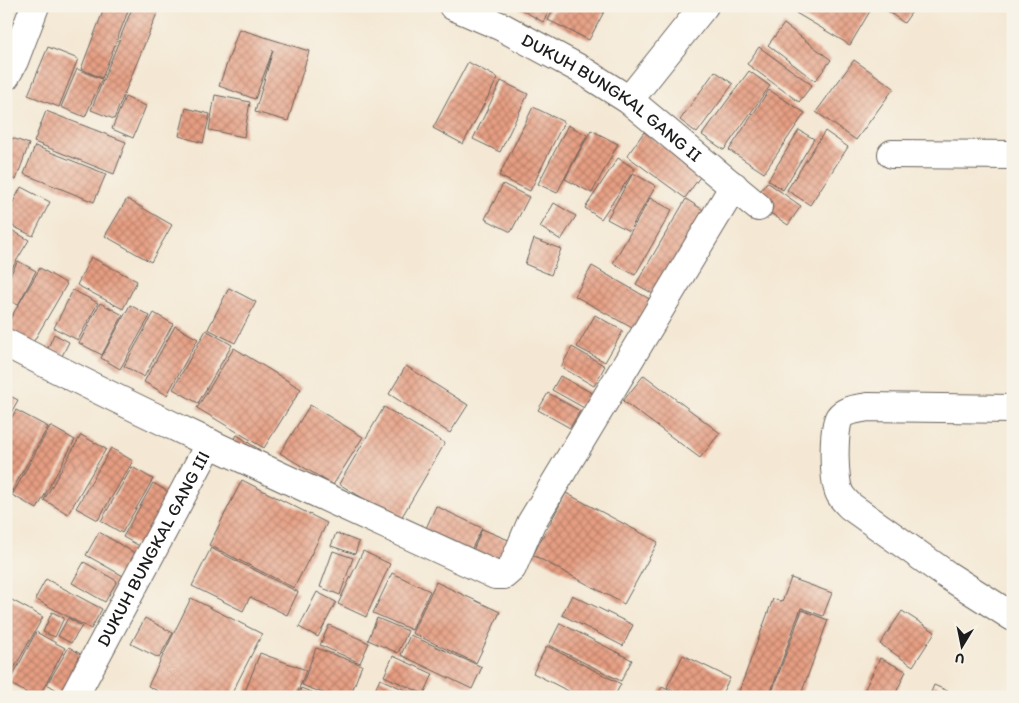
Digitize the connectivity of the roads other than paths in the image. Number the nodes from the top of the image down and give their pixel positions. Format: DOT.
graph roads {
  1 [pos="35,6"];
  2 [pos="452,6"];
  3 [pos="704,6"];
  4 [pos="6,76"];
  5 [pos="629,100"];
  6 [pos="892,154"];
  7 [pos="1013,155"];
  8 [pos="734,186"];
  9 [pos="758,207"];
  10 [pos="6,343"];
  11 [pos="1013,409"];
  12 [pos="210,443"];
  13 [pos="1013,617"];
  14 [pos="74,697"];
  1 -- 4 [label="street"];
  2 -- 5 [label="street, DUKUH BUNGKAL GANG II"];
  3 -- 5 [label="street"];
  5 -- 8 [label="street, DUKUH BUNGKAL GANG II"];
  6 -- 7 [label="street"];
  8 -- 9 [label="street, DUKUH BUNGKAL GANG II"];
  8 -- 12 [label="street"];
  10 -- 12 [label="street, DUKUH BUNGKAL GANG III"];
  11 -- 13 [label="street"];
  12 -- 14 [label="street, DUKUH BUNGKAL GANG III"];
}
